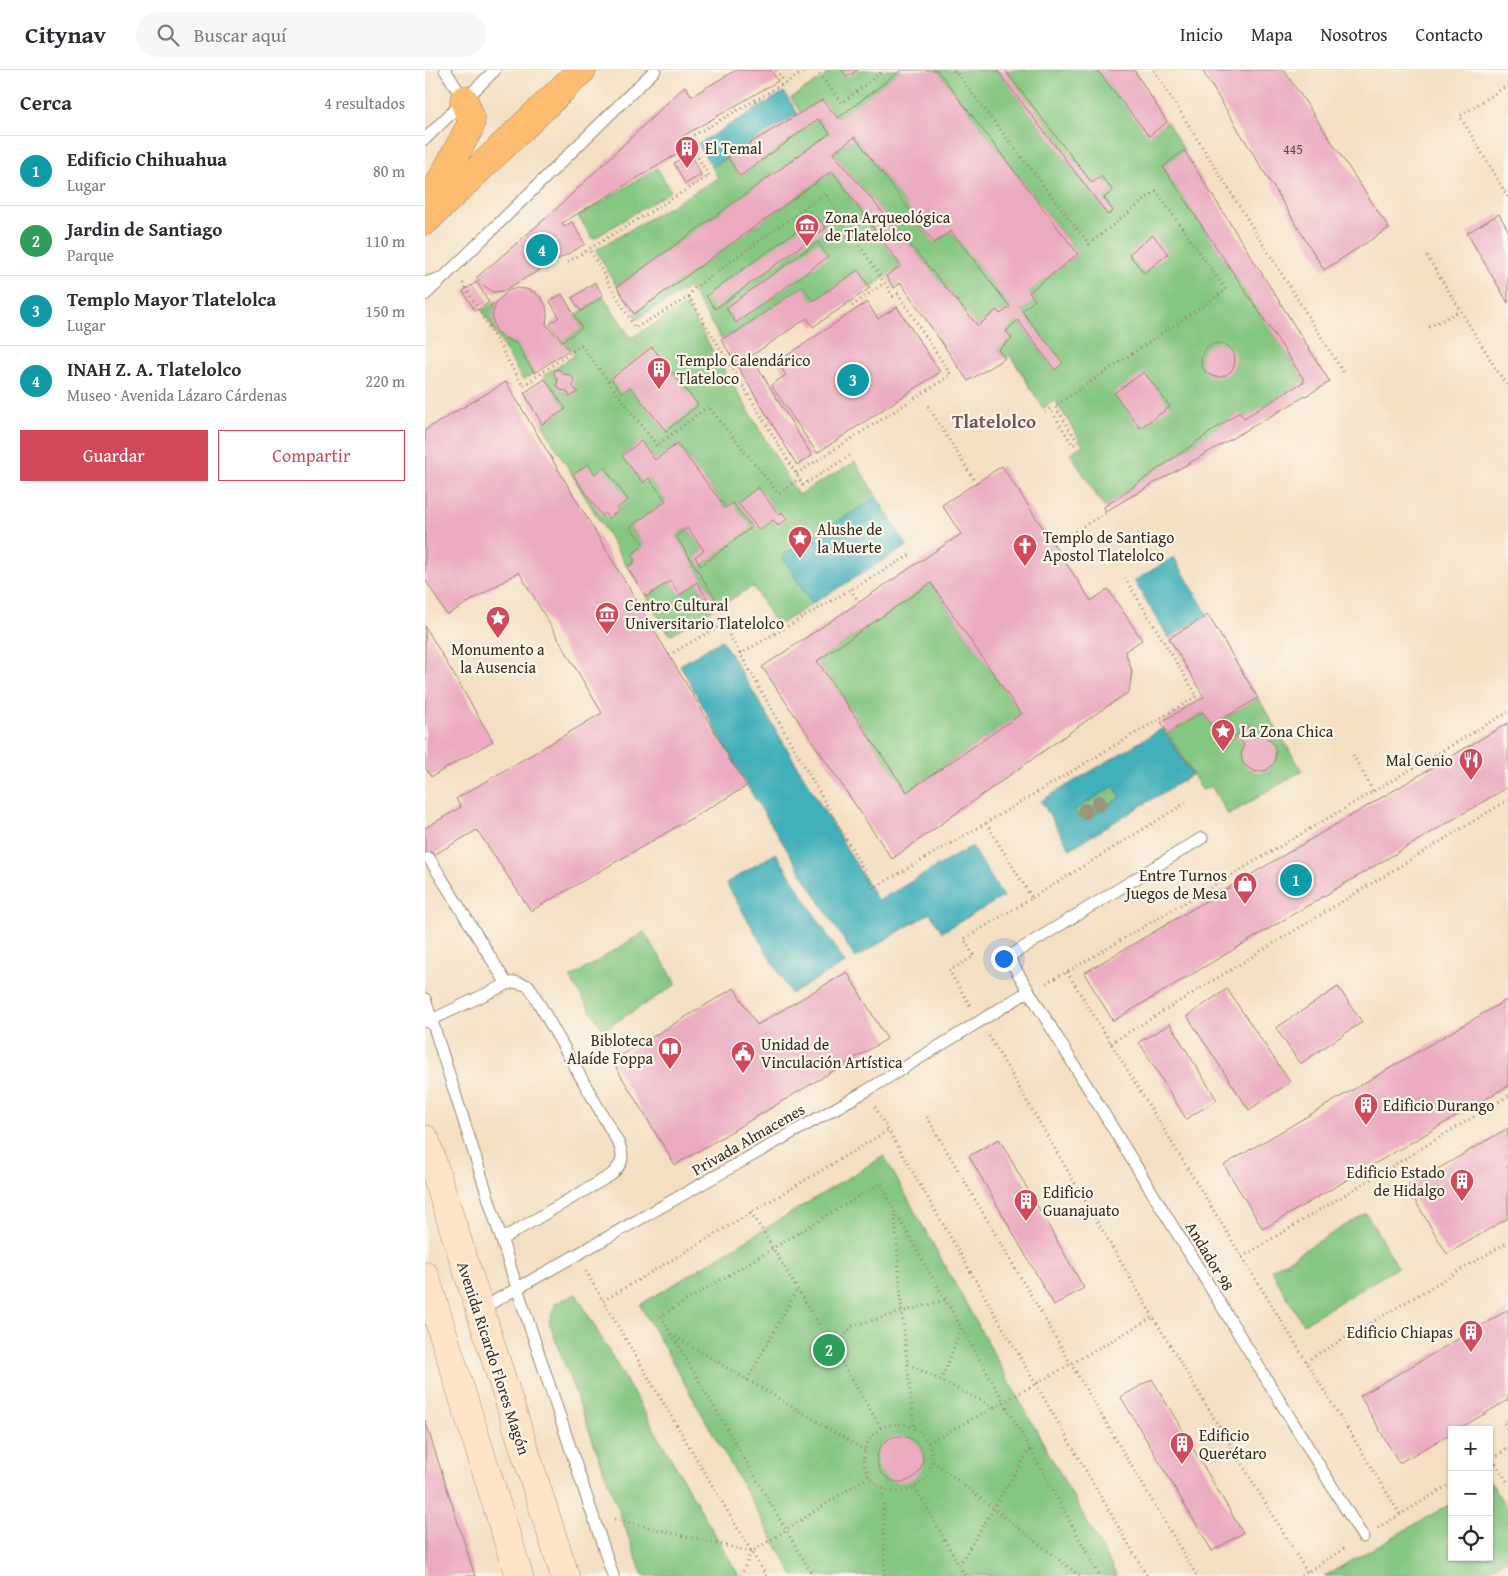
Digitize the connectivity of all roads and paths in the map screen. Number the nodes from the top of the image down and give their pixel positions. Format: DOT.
graph roads {
  1 [pos="445,70"];
  2 [pos="495,70"];
  3 [pos="582,70"];
  4 [pos="655,70"];
  5 [pos="776,70"];
  6 [pos="807,70"];
  7 [pos="816,70"];
  8 [pos="884,70"];
  9 [pos="954,70"];
  10 [pos="1154,70"];
  11 [pos="785,83"];
  12 [pos="1508,86"];
  13 [pos="464,100"];
  14 [pos="425,139"];
  15 [pos="1508,197"];
  16 [pos="425,210"];
  17 [pos="425,221"];
  18 [pos="589,249"];
  19 [pos="1427,256"];
  20 [pos="568,262"];
  21 [pos="444,277"];
  22 [pos="425,283"];
  23 [pos="463,283"];
  24 [pos="885,283"];
  25 [pos="425,295"];
  26 [pos="689,297"];
  27 [pos="852,306"];
  28 [pos="1460,311"];
  29 [pos="1429,327"];
  30 [pos="1345,375"];
  31 [pos="1508,388"];
  32 [pos="928,406"];
  33 [pos="1045,412"];
  34 [pos="851,455"];
  35 [pos="798,476"];
  36 [pos="976,483"];
  37 [pos="1107,512"];
  38 [pos="1053,544"];
  39 [pos="912,554"];
  40 [pos="1125,578"];
  41 [pos="850,589"];
  42 [pos="859,602"];
  43 [pos="740,654"];
  44 [pos="669,655"];
  45 [pos="1508,712"];
  46 [pos="1353,755"];
  47 [pos="1373,791"];
  48 [pos="1508,800"];
  49 [pos="1187,802"];
  50 [pos="986,823"];
  51 [pos="1202,838"];
  52 [pos="429,858"];
  53 [pos="1032,898"];
  54 [pos="1067,972"];
  55 [pos="507,984"];
  56 [pos="1029,991"];
  57 [pos="425,999"];
  58 [pos="428,1021"];
  59 [pos="980,1021"];
  60 [pos="1111,1043"];
  61 [pos="866,1091"];
  62 [pos="1508,1096"];
  63 [pos="927,1117"];
  64 [pos="889,1130"];
  65 [pos="425,1139"];
  66 [pos="751,1212"];
  67 [pos="895,1212"];
  68 [pos="502,1239"];
  69 [pos="1508,1242"];
  70 [pos="773,1248"];
  71 [pos="577,1254"];
  72 [pos="1242,1256"];
  73 [pos="425,1276"];
  74 [pos="517,1288"];
  75 [pos="798,1290"];
  76 [pos="945,1300"];
  77 [pos="603,1301"];
  78 [pos="479,1310"];
  79 [pos="902,1313"];
  80 [pos="1153,1317"];
  81 [pos="961,1328"];
  82 [pos="671,1334"];
  83 [pos="834,1350"];
  84 [pos="1306,1361"];
  85 [pos="907,1364"];
  86 [pos="1071,1364"];
  87 [pos="747,1380"];
  88 [pos="941,1381"];
  89 [pos="1036,1384"];
  90 [pos="1004,1402"];
  91 [pos="995,1407"];
  92 [pos="1508,1420"];
  93 [pos="881,1428"];
  94 [pos="914,1428"];
  95 [pos="1508,1430"];
  96 [pos="928,1443"];
  97 [pos="1508,1448"];
  98 [pos="1030,1449"];
  99 [pos="865,1451"];
  100 [pos="1493,1459"];
  101 [pos="932,1460"];
  102 [pos="1493,1463"];
  103 [pos="869,1476"];
  104 [pos="1508,1483"];
  105 [pos="915,1487"];
  106 [pos="883,1488"];
  107 [pos="993,1508"];
  108 [pos="592,1513"];
  109 [pos="1400,1514"];
  110 [pos="785,1530"];
  111 [pos="1363,1537"];
  112 [pos="751,1552"];
  113 [pos="959,1565"];
  114 [pos="1307,1572"];
  115 [pos="519,1576"];
  116 [pos="565,1576"];
  117 [pos="613,1576"];
  118 [pos="741,1576"];
  119 [pos="766,1576"];
  120 [pos="813,1576"];
  121 [pos="885,1576"];
  122 [pos="965,1576"];
  123 [pos="1080,1576"];
  124 [pos="1100,1576"];
  125 [pos="1147,1576"];
  126 [pos="1197,1576"];
  1 -- 13 [label="lane"];
  2 -- 13 [label="lane"];
  3 -- 17 [label="main road"];
  4 -- 21 [label="lane"];
  5 -- 11 [label="path"];
  6 -- 11 [label="path"];
  7 -- 8 [label="path"];
  9 -- 33 [label="path"];
  10 -- 30 [label="path"];
  11 -- 18 [label="path"];
  12 -- 15 [label="path"];
  13 -- 14 [label="lane"];
  13 -- 16 [label="main road"];
  18 -- 20 [label="path"];
  18 -- 26 [label="path"];
  19 -- 28 [label="path"];
  21 -- 22 [label="lane"];
  21 -- 25 [label="lane"];
  23 -- 35 [label="path"];
  24 -- 26 [label="path"];
  24 -- 27 [label="path"];
  24 -- 35 [label="path"];
  26 -- 35 [label="path"];
  28 -- 29 [label="path"];
  28 -- 31 [label="path"];
  32 -- 36 [label="path"];
  34 -- 35 [label="path"];
  37 -- 38 [label="path"];
  39 -- 41 [label="path"];
  40 -- 50 [label="path"];
  41 -- 42 [label="path"];
  41 -- 43 [label="path"];
  43 -- 44 [label="path"];
  43 -- 50 [label="path"];
  45 -- 47 [label="path"];
  46 -- 47 [label="path"];
  47 -- 54 [label="path"];
  48 -- 60 [label="path"];
  49 -- 53 [label="path"];
  50 -- 53 [label="path"];
  51 -- 56 [label="lane, Andador 98"];
  52 -- 55 [label="lane"];
  53 -- 59 [label="path"];
  54 -- 56 [label="path"];
  54 -- 60 [label="path"];
  55 -- 58 [label="lane"];
  55 -- 68 [label="lane"];
  56 -- 59 [label="lane, Privada Almacenes"];
  56 -- 111 [label="lane, Andador 98"];
  57 -- 58 [label="lane"];
  58 -- 68 [label="lane"];
  59 -- 61 [label="lane, Privada Almacenes"];
  59 -- 80 [label="path"];
  60 -- 72 [label="path"];
  61 -- 64 [label="path"];
  61 -- 71 [label="lane, Privada Almacenes"];
  62 -- 72 [label="path"];
  63 -- 86 [label="path"];
  64 -- 66 [label="path"];
  64 -- 89 [label="path"];
  65 -- 78 [label="main road, Avenida Ricardo Flores Magón"];
  66 -- 70 [label="path"];
  66 -- 77 [label="path"];
  67 -- 70 [label="path"];
  67 -- 76 [label="path"];
  67 -- 79 [label="path"];
  68 -- 74 [label="lane"];
  69 -- 84 [label="path"];
  70 -- 75 [label="path"];
  70 -- 82 [label="path"];
  71 -- 74 [label="lane, Privada Almacenes"];
  71 -- 77 [label="path"];
  72 -- 84 [label="path"];
  73 -- 115 [label="main road"];
  74 -- 78 [label="lane, Privada Almacenes"];
  74 -- 108 [label="lane"];
  75 -- 83 [label="path"];
  75 -- 87 [label="path"];
  76 -- 79 [label="path"];
  76 -- 81 [label="path"];
  77 -- 112 [label="path"];
  78 -- 116 [label="main road, Avenida Ricardo Flores Magón"];
  79 -- 83 [label="path"];
  79 -- 85 [label="path"];
  80 -- 86 [label="path"];
  80 -- 114 [label="path"];
  81 -- 88 [label="path"];
  81 -- 90 [label="path"];
  82 -- 87 [label="path"];
  82 -- 110 [label="path"];
  83 -- 93 [label="path"];
  84 -- 109 [label="path"];
  85 -- 88 [label="path"];
  85 -- 94 [label="path"];
  86 -- 89 [label="path"];
  86 -- 126 [label="path"];
  87 -- 99 [label="path"];
  88 -- 91 [label="path"];
  89 -- 90 [label="path"];
  89 -- 125 [label="path"];
  90 -- 91 [label="path"];
  90 -- 98 [label="path"];
  91 -- 96 [label="path"];
  92 -- 95 [label="path"];
  93 -- 94 [label="path"];
  93 -- 99 [label="path"];
  94 -- 96 [label="path"];
  96 -- 101 [label="path"];
  97 -- 100 [label="path"];
  98 -- 107 [label="path"];
  98 -- 124 [label="path"];
  99 -- 103 [label="path"];
  101 -- 105 [label="path"];
  101 -- 107 [label="path"];
  102 -- 104 [label="path"];
  103 -- 106 [label="path"];
  103 -- 110 [label="path"];
  105 -- 106 [label="path"];
  105 -- 113 [label="path"];
  106 -- 121 [label="path"];
  107 -- 113 [label="path"];
  107 -- 123 [label="path"];
  108 -- 112 [label="path"];
  108 -- 117 [label="lane"];
  110 -- 112 [label="path"];
  110 -- 120 [label="path"];
  112 -- 118 [label="path"];
  112 -- 119 [label="path"];
  113 -- 122 [label="path"];
}
